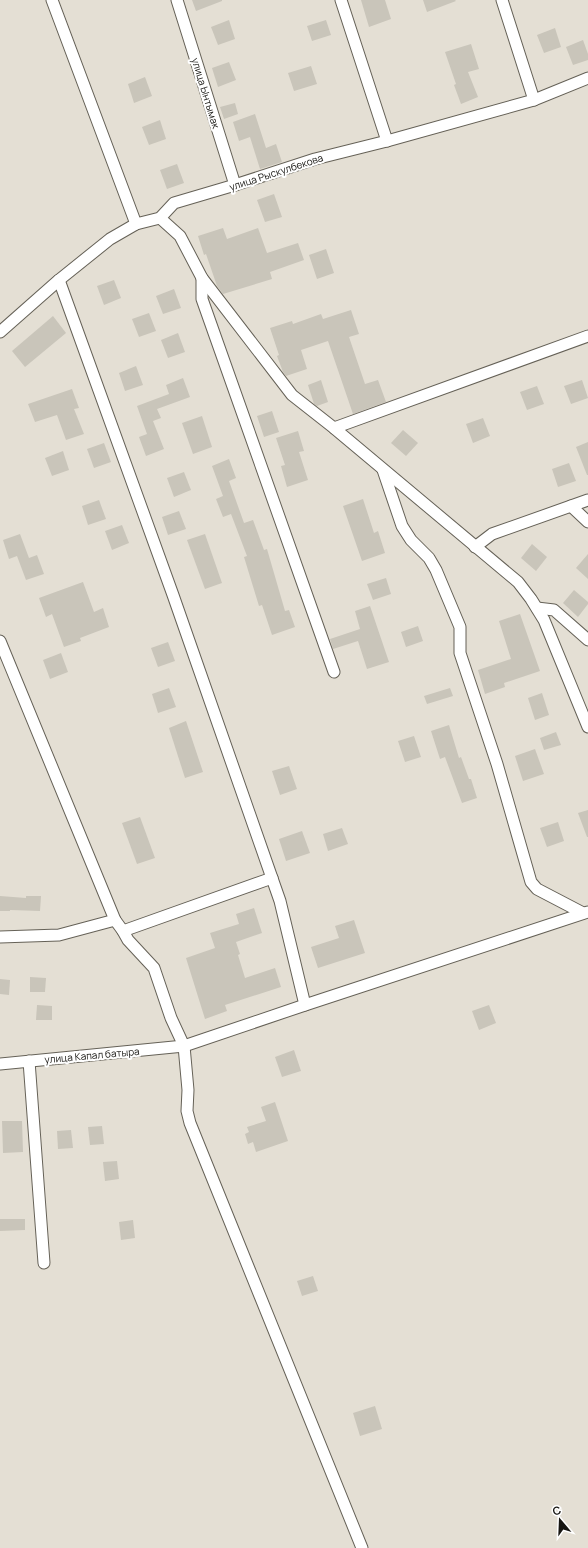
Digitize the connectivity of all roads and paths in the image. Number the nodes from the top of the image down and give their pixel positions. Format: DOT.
graph roads {
  1 [pos="52,0"];
  2 [pos="177,0"];
  3 [pos="341,0"];
  4 [pos="502,0"];
  5 [pos="588,78"];
  6 [pos="534,100"];
  7 [pos="387,141"];
  8 [pos="235,185"];
  9 [pos="160,218"];
  10 [pos="136,224"];
  11 [pos="202,278"];
  12 [pos="59,280"];
  13 [pos="0,332"];
  14 [pos="588,336"];
  15 [pos="334,428"];
  16 [pos="383,469"];
  17 [pos="588,500"];
  18 [pos="571,506"];
  19 [pos="588,522"];
  20 [pos="475,547"];
  21 [pos="537,608"];
  22 [pos="588,640"];
  23 [pos="0,641"];
  24 [pos="334,672"];
  25 [pos="588,727"];
  26 [pos="272,878"];
  27 [pos="586,912"];
  28 [pos="115,920"];
  29 [pos="123,931"];
  30 [pos="0,937"];
  31 [pos="305,1005"];
  32 [pos="184,1046"];
  33 [pos="29,1061"];
  34 [pos="0,1064"];
  35 [pos="44,1263"];
  36 [pos="362,1548"];
  1 -- 10 [label="street"];
  2 -- 8 [label="street, улица Ынтымак"];
  3 -- 7 [label="street"];
  4 -- 6 [label="street"];
  5 -- 6 [label="street, улица Рыскулбекова"];
  6 -- 7 [label="street, улица Рыскулбекова"];
  7 -- 8 [label="street, улица Рыскулбекова"];
  8 -- 9 [label="street, улица Рыскулбекова"];
  9 -- 10 [label="street"];
  9 -- 11 [label="street"];
  10 -- 12 [label="street"];
  11 -- 15 [label="street"];
  11 -- 24 [label="street"];
  12 -- 13 [label="street"];
  12 -- 26 [label="street"];
  14 -- 15 [label="street"];
  15 -- 16 [label="street"];
  16 -- 20 [label="street"];
  16 -- 27 [label="street"];
  17 -- 18 [label="street"];
  18 -- 19 [label="street"];
  18 -- 20 [label="street"];
  20 -- 21 [label="street"];
  21 -- 22 [label="street"];
  21 -- 25 [label="street"];
  23 -- 28 [label="street"];
  26 -- 29 [label="street"];
  26 -- 31 [label="street"];
  27 -- 31 [label="street, улица Капал батыра"];
  28 -- 29 [label="street"];
  28 -- 30 [label="street"];
  29 -- 32 [label="street"];
  31 -- 32 [label="street, улица Капал батыра"];
  32 -- 33 [label="street, улица Капал батыра"];
  32 -- 36 [label="street"];
  33 -- 34 [label="street, улица Капал батыра"];
  33 -- 35 [label="street"];
}
